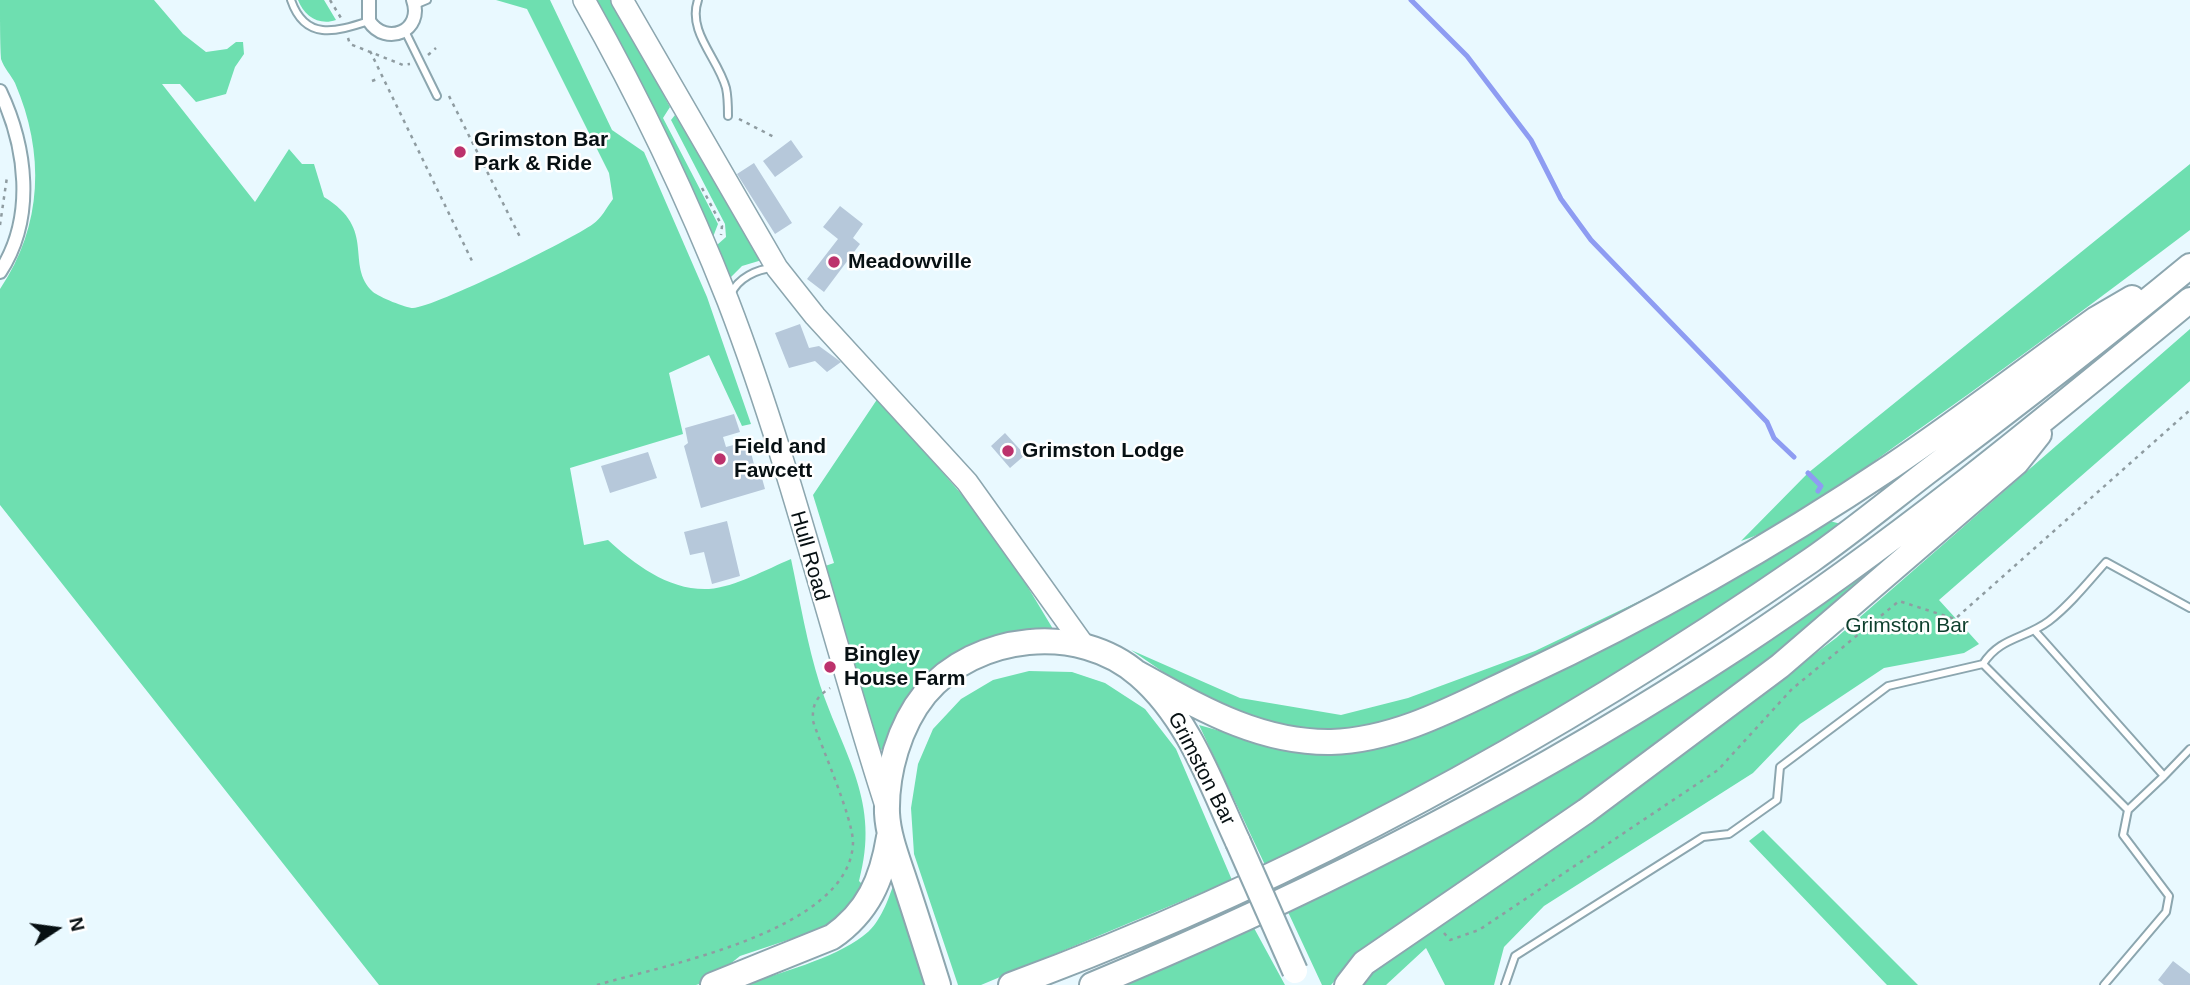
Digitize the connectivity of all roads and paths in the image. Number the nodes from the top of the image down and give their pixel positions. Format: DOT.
graph roads {
  1 [pos="291,0"];
  2 [pos="369,0"];
  3 [pos="584,0"];
  4 [pos="622,0"];
  5 [pos="698,0"];
  6 [pos="418,2"];
  7 [pos="369,21"];
  8 [pos="405,31"];
  9 [pos="370,51"];
  10 [pos="380,78"];
  11 [pos="372,82"];
  12 [pos="0,91"];
  13 [pos="447,91"];
  14 [pos="437,96"];
  15 [pos="728,116"];
  16 [pos="7,167"];
  17 [pos="0,225"];
  18 [pos="521,239"];
  19 [pos="473,263"];
  20 [pos="2190,265"];
  21 [pos="777,268"];
  22 [pos="0,272"];
  23 [pos="2190,300"];
  24 [pos="728,302"];
  25 [pos="2061,406"];
  26 [pos="2190,410"];
  27 [pos="2190,608"];
  28 [pos="2034,630"];
  29 [pos="1085,647"];
  30 [pos="1983,664"];
  31 [pos="1137,673"];
  32 [pos="845,679"];
  33 [pos="2190,749"];
  34 [pos="2164,776"];
  35 [pos="2128,810"];
  36 [pos="889,822"];
  37 [pos="1431,916"];
  38 [pos="1298,978"];
  39 [pos="2110,981"];
  40 [pos="597,985"];
  41 [pos="713,985"];
  42 [pos="939,985"];
  43 [pos="1011,985"];
  44 [pos="1091,985"];
  45 [pos="1346,985"];
  46 [pos="1505,985"];
  47 [pos="2104,985"];
  1 -- 7 [label="lane"];
  2 -- 7 [label="street"];
  3 -- 24 [label="main road, Hull Road"];
  4 -- 21 [label="main road"];
  5 -- 15 [label="lane"];
  6 -- 8 [label="street"];
  7 -- 8 [label="street"];
  8 -- 14 [label="lane"];
  9 -- 10 [label="path"];
  10 -- 11 [label="path"];
  10 -- 19 [label="path"];
  12 -- 22 [label="street"];
  13 -- 18 [label="path"];
  16 -- 17 [label="path"];
  20 -- 31 [label="highway"];
  20 -- 43 [label="highway"];
  21 -- 24 [label="lane"];
  21 -- 29 [label="main road"];
  23 -- 25 [label="highway"];
  24 -- 32 [label="main road, Hull Road"];
  25 -- 37 [label="highway"];
  25 -- 44 [label="highway"];
  26 -- 37 [label="path"];
  27 -- 28 [label="lane"];
  28 -- 30 [label="lane"];
  28 -- 34 [label="lane"];
  29 -- 31 [label="highway, Grimston Bar"];
  29 -- 36 [label="highway, Grimston Bar"];
  30 -- 35 [label="lane"];
  30 -- 46 [label="lane"];
  31 -- 38 [label="highway, Grimston Bar, bridge"];
  32 -- 36 [label="main road, Hull Road"];
  32 -- 40 [label="path"];
  33 -- 34 [label="lane"];
  34 -- 35 [label="lane"];
  35 -- 39 [label="lane"];
  36 -- 41 [label="highway"];
  36 -- 42 [label="highway, Grimston Bar"];
  37 -- 45 [label="highway"];
  39 -- 47 [label="lane"];
}
